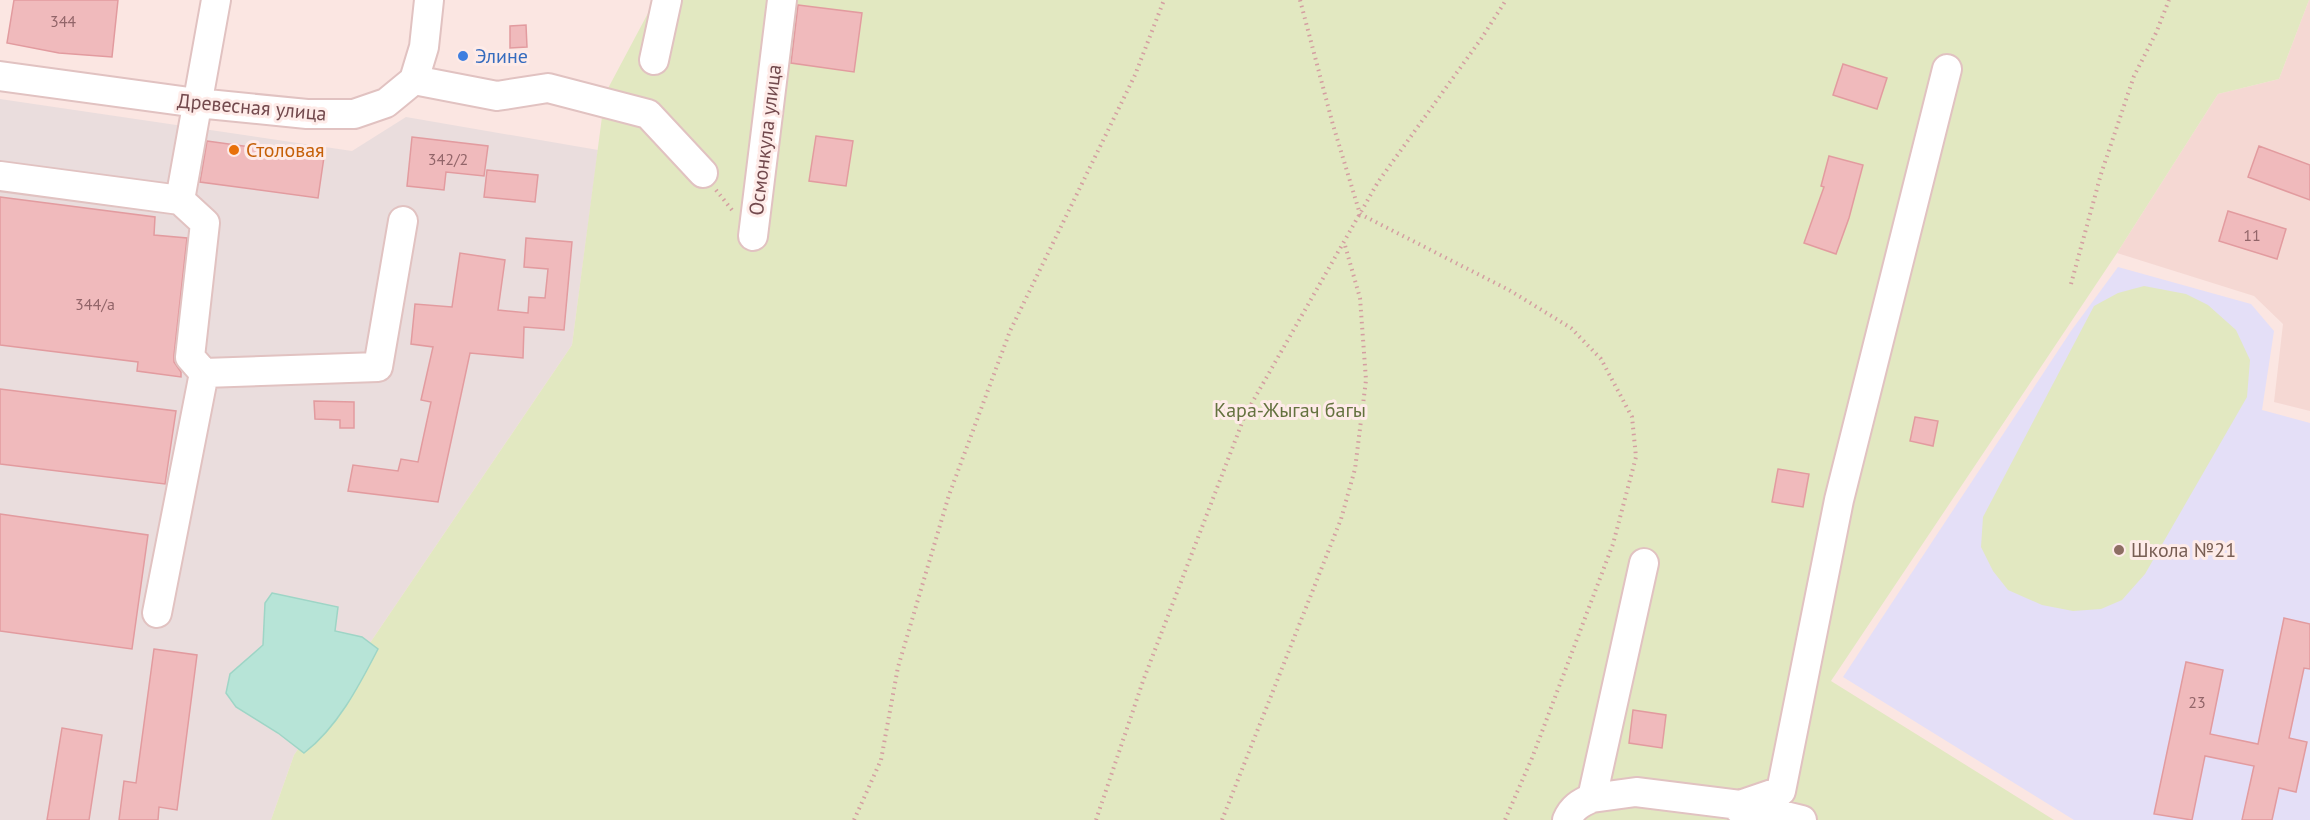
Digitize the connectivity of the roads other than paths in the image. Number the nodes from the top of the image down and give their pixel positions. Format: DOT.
graph roads {
  1 [pos="216,0"];
  2 [pos="429,0"];
  3 [pos="667,0"];
  4 [pos="782,0"];
  5 [pos="654,60"];
  6 [pos="1947,69"];
  7 [pos="0,76"];
  8 [pos="414,80"];
  9 [pos="197,103"];
  10 [pos="703,173"];
  11 [pos="0,176"];
  12 [pos="180,200"];
  13 [pos="403,221"];
  14 [pos="753,236"];
  15 [pos="204,373"];
  16 [pos="1644,563"];
  17 [pos="157,613"];
  18 [pos="1592,798"];
  19 [pos="1738,813"];
  20 [pos="1567,820"];
  21 [pos="1802,820"];
  1 -- 9 [label="street"];
  2 -- 8 [label="street"];
  3 -- 5 [label="street"];
  4 -- 14 [label="street, Осмонкула улица"];
  6 -- 19 [label="street"];
  7 -- 9 [label="street, Древесная улица"];
  8 -- 9 [label="street, Древесная улица"];
  8 -- 10 [label="street"];
  9 -- 12 [label="street"];
  11 -- 12 [label="street"];
  12 -- 15 [label="street"];
  13 -- 15 [label="street"];
  15 -- 17 [label="street"];
  16 -- 18 [label="street"];
  18 -- 19 [label="street"];
  18 -- 20 [label="street"];
  19 -- 21 [label="street"];
}
